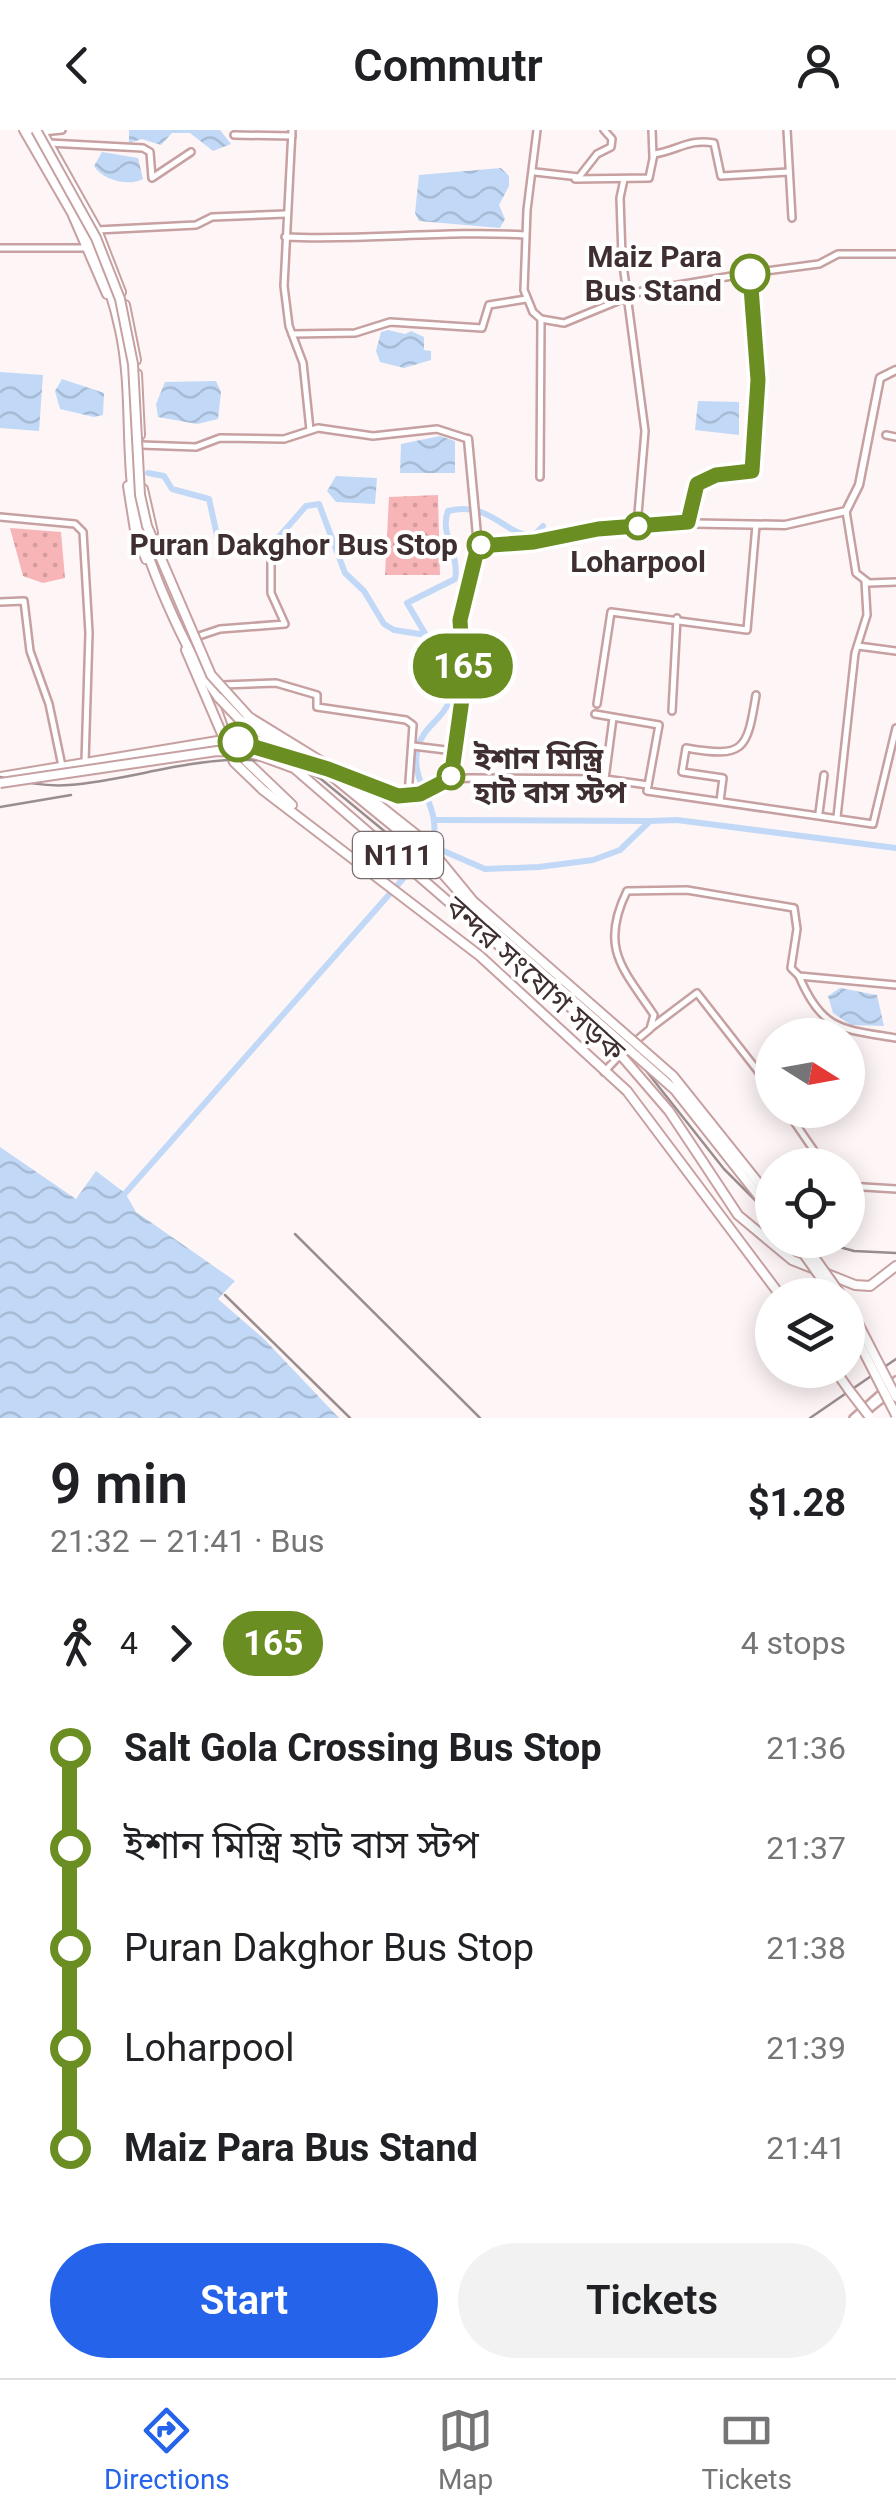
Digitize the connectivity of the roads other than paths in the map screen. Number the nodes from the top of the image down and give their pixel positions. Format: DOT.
graph roads {
  1 [pos="35,130"];
  2 [pos="62,130"];
  3 [pos="537,130"];
  4 [pos="604,130"];
  5 [pos="652,130"];
  6 [pos="788,130"];
  7 [pos="292,133"];
  8 [pos="234,135"];
  9 [pos="49,143"];
  10 [pos="191,152"];
  11 [pos="653,158"];
  12 [pos="535,172"];
  13 [pos="789,172"];
  14 [pos="576,179"];
  15 [pos="624,179"];
  16 [pos="286,214"];
  17 [pos="792,218"];
  18 [pos="97,230"];
  19 [pos="525,235"];
  20 [pos="285,237"];
  21 [pos="0,248"];
  22 [pos="89,248"];
  23 [pos="896,254"];
  24 [pos="750,273"];
  25 [pos="628,296"];
  26 [pos="526,299"];
  27 [pos="541,318"];
  28 [pos="292,334"];
  29 [pos="896,370"];
  30 [pos="310,430"];
  31 [pos="886,435"];
  32 [pos="896,437"];
  33 [pos="468,439"];
  34 [pos="141,445"];
  35 [pos="540,476"];
  36 [pos="846,511"];
  37 [pos="0,517"];
  38 [pos="688,522"];
  39 [pos="756,524"];
  40 [pos="638,526"];
  41 [pos="478,546"];
  42 [pos="271,554"];
  43 [pos="865,581"];
  44 [pos="896,582"];
  45 [pos="0,602"];
  46 [pos="677,618"];
  47 [pos="196,637"];
  48 [pos="858,646"];
  49 [pos="896,651"];
  50 [pos="219,686"];
  51 [pos="756,695"];
  52 [pos="597,704"];
  53 [pos="672,711"];
  54 [pos="595,714"];
  55 [pos="614,716"];
  56 [pos="232,726"];
  57 [pos="896,728"];
  58 [pos="224,740"];
  59 [pos="238,742"];
  60 [pos="414,746"];
  61 [pos="454,751"];
  62 [pos="85,762"];
  63 [pos="62,766"];
  64 [pos="0,769"];
  65 [pos="824,775"];
  66 [pos="12,776"];
  67 [pos="451,778"];
  68 [pos="604,779"];
  69 [pos="0,780"];
  70 [pos="648,785"];
  71 [pos="408,796"];
  72 [pos="720,801"];
  73 [pos="820,813"];
  74 [pos="837,817"];
  75 [pos="306,819"];
  76 [pos="799,976"];
  77 [pos="896,985"];
  78 [pos="650,1029"];
  79 [pos="896,1038"];
  80 [pos="755,1066"];
  81 [pos="604,1072"];
  82 [pos="755,1179"];
  83 [pos="865,1187"];
  84 [pos="896,1189"];
  85 [pos="755,1191"];
  86 [pos="896,1266"];
  87 [pos="767,1278"];
  88 [pos="865,1337"];
  89 [pos="865,1355"];
  90 [pos="896,1380"];
  91 [pos="848,1388"];
  92 [pos="896,1389"];
  93 [pos="896,1397"];
  94 [pos="896,1415"];
  95 [pos="871,1417"];
  96 [pos="856,1418"];
  1 -- 2 [label="street"];
  1 -- 9 [label="main road"];
  1 -- 22 [label="main road"];
  1 -- 82 [label="main road, bridge"];
  1 -- 85 [label="main road, bridge"];
  3 -- 19 [label="street"];
  4 -- 14 [label="street"];
  5 -- 11 [label="street"];
  6 -- 13 [label="street"];
  7 -- 8 [label="street"];
  7 -- 16 [label="street"];
  9 -- 10 [label="street"];
  9 -- 18 [label="main road"];
  11 -- 13 [label="street"];
  11 -- 15 [label="street"];
  12 -- 14 [label="street"];
  13 -- 17 [label="street"];
  14 -- 15 [label="street"];
  15 -- 25 [label="street"];
  16 -- 18 [label="street"];
  16 -- 20 [label="street"];
  18 -- 34 [label="main road"];
  19 -- 20 [label="street"];
  19 -- 26 [label="street"];
  20 -- 28 [label="street"];
  21 -- 22 [label="street"];
  22 -- 58 [label="main road"];
  23 -- 24 [label="street"];
  24 -- 25 [label="street"];
  24 -- 38 [label="street"];
  25 -- 27 [label="street"];
  25 -- 40 [label="street"];
  26 -- 27 [label="street"];
  26 -- 28 [label="street"];
  27 -- 35 [label="street"];
  28 -- 30 [label="street"];
  29 -- 36 [label="street"];
  30 -- 33 [label="street"];
  30 -- 34 [label="street"];
  31 -- 32 [label="street"];
  33 -- 41 [label="street"];
  34 -- 47 [label="main road"];
  36 -- 39 [label="street"];
  36 -- 43 [label="street"];
  37 -- 62 [label="street"];
  38 -- 39 [label="street"];
  38 -- 40 [label="street"];
  39 -- 46 [label="street"];
  40 -- 41 [label="street"];
  41 -- 61 [label="street"];
  42 -- 47 [label="street"];
  43 -- 44 [label="street"];
  43 -- 48 [label="street"];
  45 -- 63 [label="street"];
  46 -- 52 [label="street"];
  46 -- 53 [label="street"];
  47 -- 50 [label="main road"];
  48 -- 49 [label="street"];
  48 -- 74 [label="street"];
  50 -- 56 [label="main road"];
  50 -- 60 [label="street"];
  51 -- 72 [label="street"];
  54 -- 55 [label="street"];
  55 -- 68 [label="street"];
  55 -- 70 [label="street"];
  56 -- 58 [label="main road"];
  56 -- 59 [label="main road"];
  57 -- 74 [label="street"];
  58 -- 62 [label="main road, N111"];
  58 -- 75 [label="main road"];
  59 -- 71 [label="street"];
  59 -- 75 [label="main road"];
  60 -- 61 [label="street"];
  60 -- 71 [label="street"];
  61 -- 67 [label="street"];
  62 -- 63 [label="main road, N111"];
  63 -- 66 [label="main road, N111"];
  64 -- 66 [label="street"];
  65 -- 73 [label="street"];
  66 -- 69 [label="main road, N111"];
  67 -- 68 [label="street"];
  67 -- 71 [label="street"];
  68 -- 70 [label="street"];
  69 -- 86 [label="main road, বন্দর সংযোগ সড়ক / N111, bridge"];
  70 -- 72 [label="street"];
  72 -- 73 [label="street"];
  73 -- 74 [label="street"];
  75 -- 81 [label="main road"];
  76 -- 77 [label="street"];
  76 -- 78 [label="street"];
  76 -- 79 [label="street"];
  78 -- 80 [label="street"];
  78 -- 81 [label="street"];
  81 -- 87 [label="main road"];
  83 -- 84 [label="street"];
  88 -- 93 [label="main road, bridge"];
  89 -- 94 [label="main road, bridge"];
  90 -- 96 [label="street"];
  91 -- 95 [label="main road, bridge"];
  92 -- 96 [label="street"];
}
